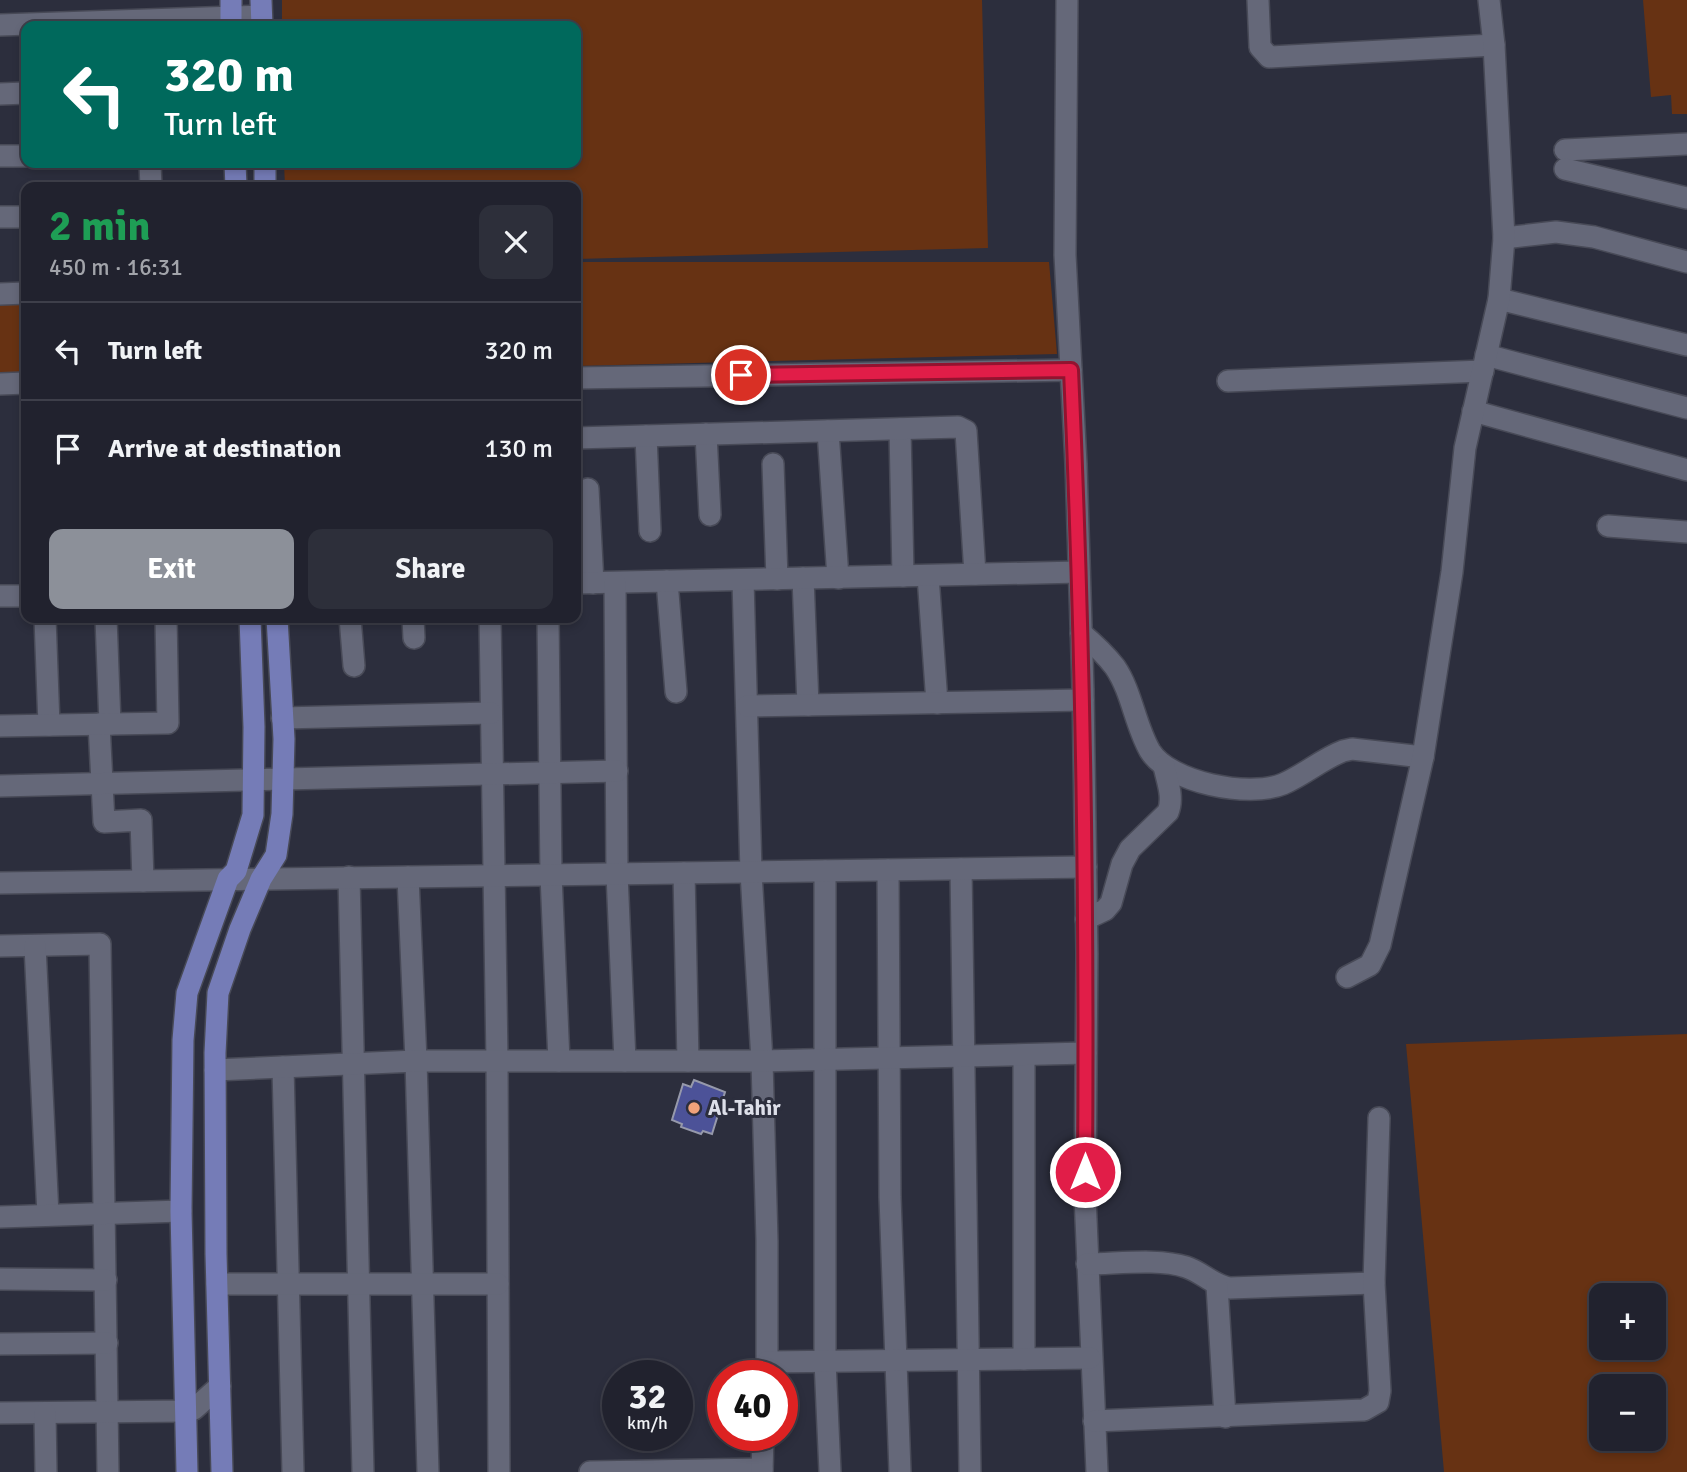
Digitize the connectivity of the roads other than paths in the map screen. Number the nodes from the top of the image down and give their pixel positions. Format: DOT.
graph roads {
  1 [pos="1067,0"];
  2 [pos="1258,0"];
  3 [pos="1489,0"];
  4 [pos="231,14"];
  5 [pos="261,14"];
  6 [pos="69,21"];
  7 [pos="21,23"];
  8 [pos="0,24"];
  9 [pos="1494,45"];
  10 [pos="21,93"];
  11 [pos="0,94"];
  12 [pos="1687,144"];
  13 [pos="0,156"];
  14 [pos="21,156"];
  15 [pos="1687,198"];
  16 [pos="0,217"];
  17 [pos="21,217"];
  18 [pos="1504,238"];
  19 [pos="1687,262"];
  20 [pos="21,293"];
  21 [pos="0,294"];
  22 [pos="1499,299"];
  23 [pos="1687,345"];
  24 [pos="1484,363"];
  25 [pos="1071,370"];
  26 [pos="581,378"];
  27 [pos="1227,381"];
  28 [pos="21,383"];
  29 [pos="0,384"];
  30 [pos="1687,408"];
  31 [pos="1473,411"];
  32 [pos="900,429"];
  33 [pos="828,431"];
  34 [pos="706,435"];
  35 [pos="646,436"];
  36 [pos="581,438"];
  37 [pos="774,464"];
  38 [pos="1687,470"];
  39 [pos="588,489"];
  40 [pos="710,515"];
  41 [pos="1608,526"];
  42 [pos="650,531"];
  43 [pos="1687,533"];
  44 [pos="1079,572"];
  45 [pos="975,575"];
  46 [pos="903,576"];
  47 [pos="928,576"];
  48 [pos="803,578"];
  49 [pos="838,578"];
  50 [pos="778,579"];
  51 [pos="743,580"];
  52 [pos="667,581"];
  53 [pos="584,583"];
  54 [pos="615,583"];
  55 [pos="0,596"];
  56 [pos="21,596"];
  57 [pos="45,623"];
  58 [pos="106,623"];
  59 [pos="166,623"];
  60 [pos="250,623"];
  61 [pos="277,623"];
  62 [pos="350,623"];
  63 [pos="490,623"];
  64 [pos="548,623"];
  65 [pos="1081,633"];
  66 [pos="354,666"];
  67 [pos="676,692"];
  68 [pos="1083,700"];
  69 [pos="937,703"];
  70 [pos="808,705"];
  71 [pos="747,706"];
  72 [pos="491,713"];
  73 [pos="282,718"];
  74 [pos="105,724"];
  75 [pos="49,725"];
  76 [pos="0,726"];
  77 [pos="1423,757"];
  78 [pos="1164,766"];
  79 [pos="617,771"];
  80 [pos="550,772"];
  81 [pos="492,774"];
  82 [pos="254,778"];
  83 [pos="282,778"];
  84 [pos="102,783"];
  85 [pos="0,786"];
  86 [pos="1086,867"];
  87 [pos="961,869"];
  88 [pos="888,870"];
  89 [pos="825,871"];
  90 [pos="751,872"];
  91 [pos="684,873"];
  92 [pos="617,874"];
  93 [pos="493,875"];
  94 [pos="551,875"];
  95 [pos="349,877"];
  96 [pos="408,877"];
  97 [pos="228,879"];
  98 [pos="261,879"];
  99 [pos="143,881"];
  100 [pos="0,883"];
  101 [pos="1086,919"];
  102 [pos="0,946"];
  103 [pos="35,946"];
  104 [pos="1347,977"];
  105 [pos="1086,1053"];
  106 [pos="1024,1055"];
  107 [pos="963,1056"];
  108 [pos="889,1058"];
  109 [pos="497,1060"];
  110 [pos="559,1060"];
  111 [pos="825,1060"];
  112 [pos="416,1061"];
  113 [pos="625,1061"];
  114 [pos="688,1061"];
  115 [pos="762,1061"];
  116 [pos="354,1064"];
  117 [pos="283,1067"];
  118 [pos="215,1070"];
  119 [pos="1379,1118"];
  120 [pos="181,1211"];
  121 [pos="104,1213"];
  122 [pos="48,1215"];
  123 [pos="0,1217"];
  124 [pos="1087,1264"];
  125 [pos="0,1279"];
  126 [pos="106,1280"];
  127 [pos="1374,1283"];
  128 [pos="217,1284"];
  129 [pos="288,1284"];
  130 [pos="359,1284"];
  131 [pos="422,1284"];
  132 [pos="498,1284"];
  133 [pos="1217,1286"];
  134 [pos="0,1343"];
  135 [pos="107,1343"];
  136 [pos="1090,1358"];
  137 [pos="967,1359"];
  138 [pos="1024,1359"];
  139 [pos="767,1360"];
  140 [pos="897,1360"];
  141 [pos="825,1361"];
  142 [pos="798,1365"];
  143 [pos="220,1386"];
  144 [pos="186,1411"];
  145 [pos="107,1412"];
  146 [pos="0,1413"];
  147 [pos="45,1413"];
  148 [pos="1225,1417"];
  149 [pos="1094,1421"];
  150 [pos="763,1451"];
  151 [pos="762,1470"];
  152 [pos="688,1471"];
  153 [pos="46,1472"];
  154 [pos="108,1472"];
  155 [pos="187,1472"];
  156 [pos="222,1472"];
  157 [pos="293,1472"];
  158 [pos="363,1472"];
  159 [pos="428,1472"];
  160 [pos="499,1472"];
  161 [pos="590,1472"];
  162 [pos="624,1472"];
  163 [pos="830,1472"];
  164 [pos="900,1472"];
  165 [pos="970,1472"];
  166 [pos="1097,1472"];
  1 -- 25 [label="street"];
  2 -- 9 [label="street"];
  3 -- 9 [label="street"];
  4 -- 5 [label="street"];
  4 -- 6 [label="street"];
  7 -- 8 [label="street"];
  9 -- 18 [label="street"];
  10 -- 11 [label="street"];
  12 -- 15 [label="street"];
  13 -- 14 [label="street"];
  16 -- 17 [label="street"];
  18 -- 19 [label="street"];
  18 -- 22 [label="street"];
  20 -- 21 [label="street"];
  22 -- 23 [label="street"];
  22 -- 24 [label="street"];
  24 -- 27 [label="street"];
  24 -- 30 [label="street"];
  24 -- 31 [label="street"];
  25 -- 26 [label="street"];
  25 -- 44 [label="street"];
  28 -- 29 [label="street"];
  31 -- 38 [label="street"];
  31 -- 77 [label="street"];
  32 -- 33 [label="street"];
  32 -- 45 [label="street"];
  32 -- 46 [label="street"];
  33 -- 34 [label="street"];
  33 -- 49 [label="street"];
  34 -- 35 [label="street"];
  34 -- 40 [label="street"];
  35 -- 36 [label="street"];
  35 -- 42 [label="street"];
  37 -- 50 [label="street"];
  39 -- 53 [label="street"];
  41 -- 43 [label="street"];
  44 -- 45 [label="street"];
  44 -- 65 [label="street"];
  45 -- 47 [label="street"];
  46 -- 47 [label="street"];
  46 -- 49 [label="street"];
  47 -- 69 [label="street"];
  48 -- 49 [label="street"];
  48 -- 50 [label="street"];
  48 -- 70 [label="street"];
  50 -- 51 [label="street"];
  51 -- 52 [label="street"];
  51 -- 71 [label="street"];
  52 -- 54 [label="street"];
  52 -- 67 [label="street"];
  53 -- 54 [label="street"];
  54 -- 79 [label="street"];
  55 -- 56 [label="street"];
  57 -- 75 [label="street"];
  58 -- 74 [label="street"];
  59 -- 74 [label="street"];
  60 -- 82 [label="main road"];
  61 -- 73 [label="main road"];
  62 -- 66 [label="street"];
  63 -- 72 [label="street"];
  64 -- 80 [label="street"];
  65 -- 68 [label="street"];
  65 -- 78 [label="street"];
  68 -- 69 [label="street"];
  68 -- 86 [label="street"];
  69 -- 70 [label="street"];
  70 -- 71 [label="street"];
  71 -- 90 [label="street"];
  72 -- 73 [label="street"];
  72 -- 81 [label="street"];
  73 -- 83 [label="main road"];
  74 -- 75 [label="street"];
  74 -- 84 [label="street"];
  75 -- 76 [label="street"];
  77 -- 78 [label="street"];
  77 -- 104 [label="street"];
  78 -- 101 [label="street"];
  79 -- 80 [label="street"];
  79 -- 92 [label="street"];
  80 -- 81 [label="street"];
  80 -- 94 [label="street"];
  81 -- 83 [label="street"];
  81 -- 93 [label="street"];
  82 -- 83 [label="street"];
  82 -- 84 [label="street"];
  82 -- 97 [label="main road"];
  83 -- 98 [label="main road"];
  84 -- 85 [label="street"];
  84 -- 99 [label="street"];
  86 -- 87 [label="street"];
  86 -- 101 [label="street"];
  87 -- 88 [label="street"];
  87 -- 107 [label="street"];
  88 -- 89 [label="street"];
  88 -- 108 [label="street"];
  89 -- 90 [label="street"];
  89 -- 111 [label="street"];
  90 -- 91 [label="street"];
  90 -- 115 [label="street"];
  91 -- 92 [label="street"];
  91 -- 114 [label="street"];
  92 -- 94 [label="street"];
  92 -- 113 [label="street"];
  93 -- 94 [label="street"];
  93 -- 96 [label="street"];
  93 -- 109 [label="street"];
  94 -- 110 [label="street"];
  95 -- 96 [label="street"];
  95 -- 98 [label="street"];
  95 -- 116 [label="street"];
  96 -- 112 [label="street"];
  97 -- 98 [label="street"];
  97 -- 99 [label="street"];
  97 -- 120 [label="main road"];
  98 -- 118 [label="main road"];
  99 -- 100 [label="street"];
  101 -- 105 [label="street"];
  102 -- 103 [label="street"];
  103 -- 121 [label="street"];
  103 -- 122 [label="street"];
  105 -- 106 [label="street"];
  105 -- 124 [label="street"];
  106 -- 107 [label="street"];
  106 -- 138 [label="street"];
  107 -- 108 [label="street"];
  107 -- 137 [label="street"];
  108 -- 111 [label="street"];
  108 -- 140 [label="street"];
  109 -- 110 [label="street"];
  109 -- 112 [label="street"];
  109 -- 132 [label="street"];
  110 -- 113 [label="street"];
  111 -- 115 [label="street"];
  111 -- 141 [label="street"];
  112 -- 116 [label="street"];
  112 -- 131 [label="street"];
  113 -- 114 [label="street"];
  114 -- 115 [label="street"];
  115 -- 139 [label="street"];
  116 -- 117 [label="street"];
  116 -- 130 [label="street"];
  117 -- 118 [label="street"];
  117 -- 129 [label="street"];
  118 -- 128 [label="main road"];
  119 -- 127 [label="street"];
  120 -- 121 [label="street"];
  120 -- 144 [label="main road"];
  121 -- 122 [label="street"];
  121 -- 126 [label="street"];
  122 -- 123 [label="street"];
  124 -- 133 [label="street"];
  124 -- 136 [label="street"];
  125 -- 126 [label="street"];
  126 -- 135 [label="street"];
  127 -- 133 [label="street"];
  127 -- 148 [label="street"];
  128 -- 129 [label="street"];
  128 -- 143 [label="main road"];
  129 -- 130 [label="street"];
  129 -- 157 [label="street"];
  130 -- 131 [label="street"];
  130 -- 158 [label="street"];
  131 -- 132 [label="street"];
  131 -- 159 [label="street"];
  132 -- 160 [label="street"];
  133 -- 148 [label="street"];
  134 -- 135 [label="street"];
  135 -- 145 [label="street"];
  136 -- 138 [label="street"];
  136 -- 149 [label="street"];
  137 -- 138 [label="street"];
  137 -- 140 [label="street"];
  137 -- 165 [label="street"];
  140 -- 141 [label="street"];
  140 -- 164 [label="street"];
  141 -- 142 [label="street"];
  141 -- 163 [label="street"];
  143 -- 144 [label="street"];
  143 -- 156 [label="main road"];
  144 -- 145 [label="street"];
  144 -- 155 [label="main road"];
  145 -- 147 [label="street"];
  145 -- 154 [label="street"];
  146 -- 147 [label="street"];
  147 -- 153 [label="street"];
  148 -- 149 [label="street"];
  149 -- 166 [label="street"];
  150 -- 151 [label="street"];
  151 -- 152 [label="street"];
  152 -- 162 [label="street"];
  161 -- 162 [label="street"];
}
